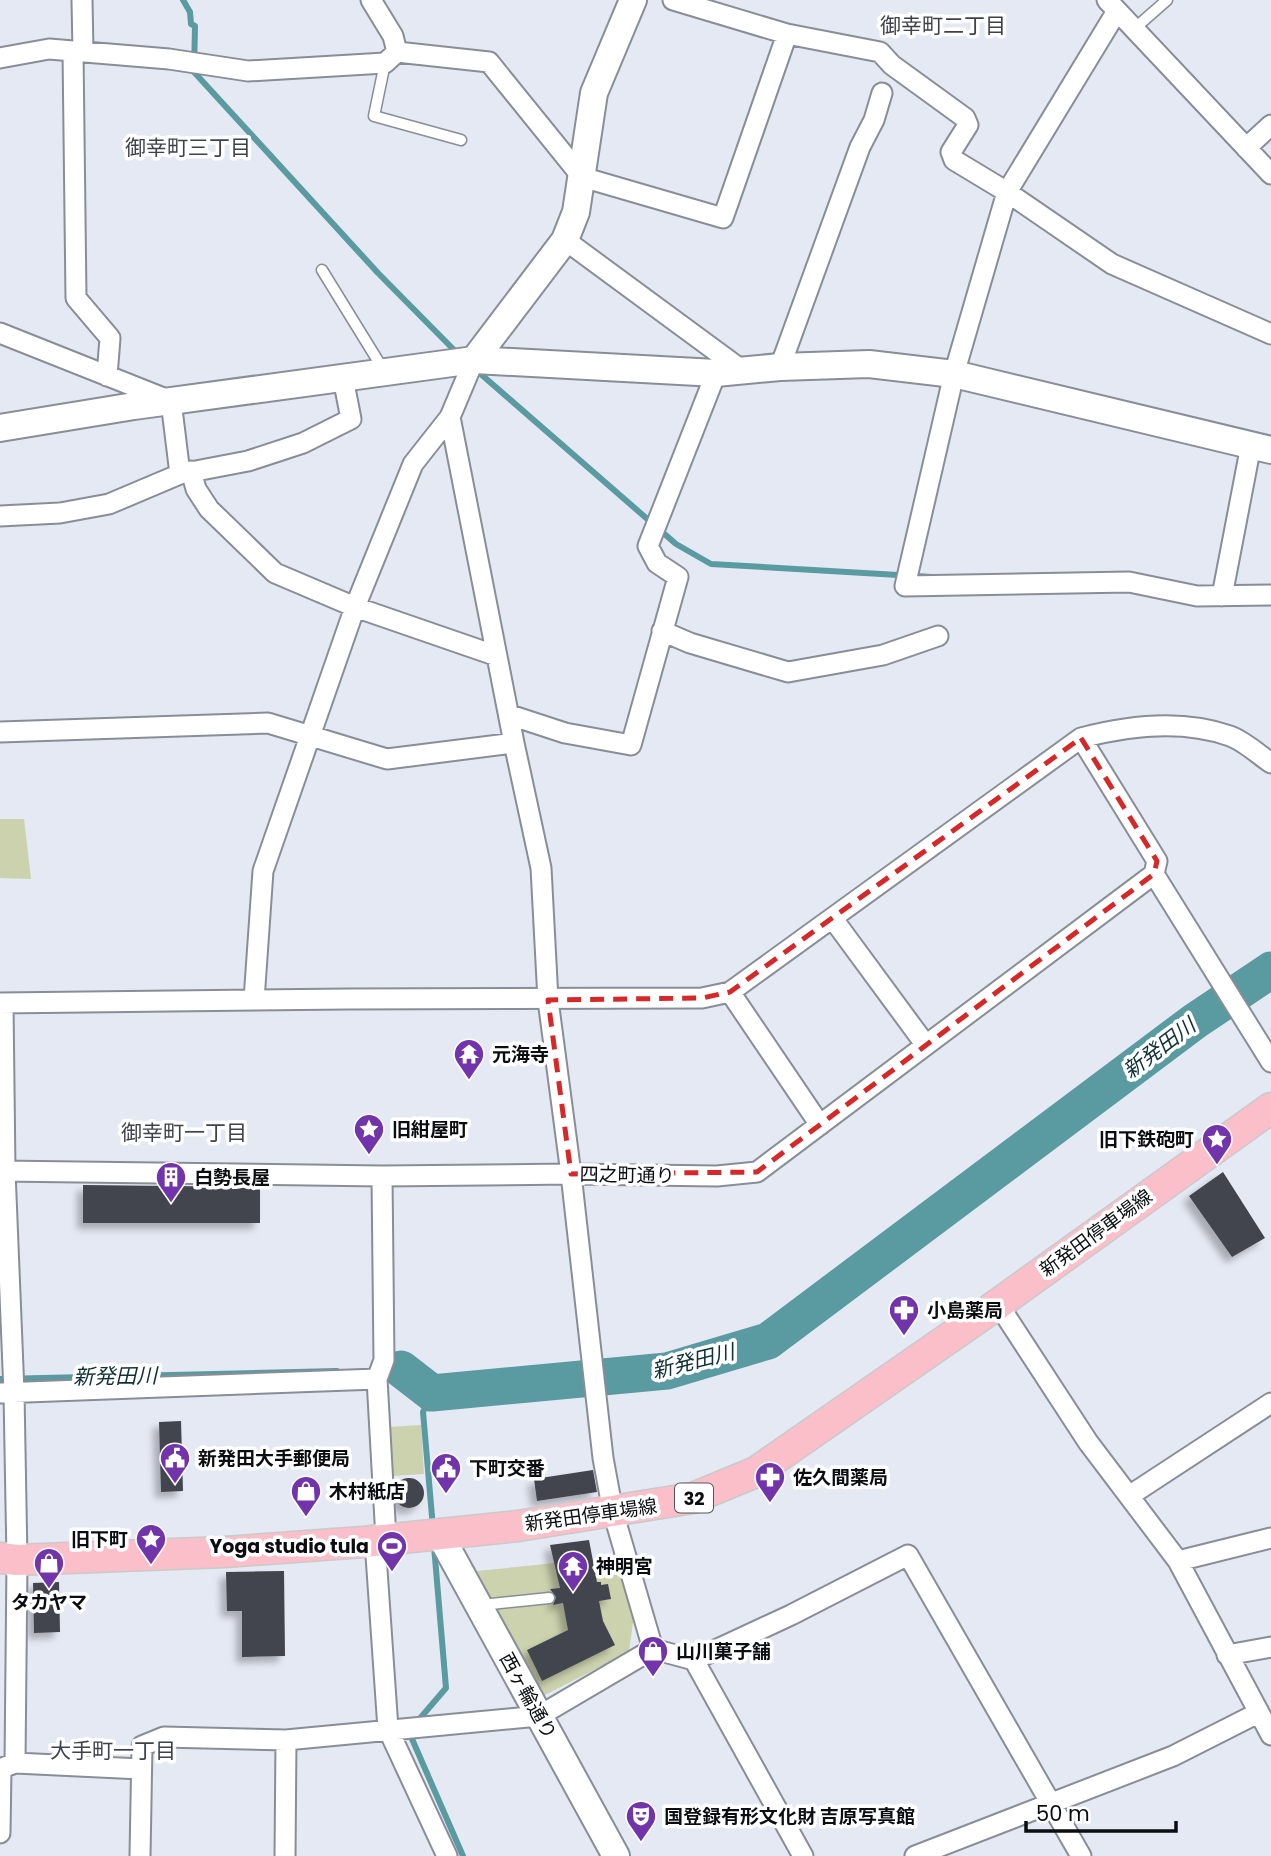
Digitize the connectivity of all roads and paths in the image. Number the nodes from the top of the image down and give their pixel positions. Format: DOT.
graph roads {
  1 [pos="82,0"];
  2 [pos="371,0"];
  3 [pos="633,0"];
  4 [pos="673,0"];
  5 [pos="1167,0"];
  6 [pos="1112,5"];
  7 [pos="1134,29"];
  8 [pos="787,34"];
  9 [pos="78,51"];
  10 [pos="0,58"];
  11 [pos="391,58"];
  12 [pos="883,93"];
  13 [pos="1271,125"];
  14 [pos="461,140"];
  15 [pos="1246,148"];
  16 [pos="1271,174"];
  17 [pos="582,177"];
  18 [pos="1007,192"];
  19 [pos="565,240"];
  20 [pos="322,270"];
  21 [pos="0,333"];
  22 [pos="1271,334"];
  23 [pos="474,360"];
  24 [pos="780,367"];
  25 [pos="743,370"];
  26 [pos="385,372"];
  27 [pos="716,373"];
  28 [pos="954,374"];
  29 [pos="107,376"];
  30 [pos="343,378"];
  31 [pos="171,401"];
  32 [pos="450,417"];
  33 [pos="0,428"];
  34 [pos="1261,447"];
  35 [pos="185,472"];
  36 [pos="0,516"];
  37 [pos="1271,595"];
  38 [pos="1222,596"];
  39 [pos="355,607"];
  40 [pos="662,631"];
  41 [pos="938,636"];
  42 [pos="497,656"];
  43 [pos="510,715"];
  44 [pos="0,732"];
  45 [pos="309,736"];
  46 [pos="1081,738"];
  47 [pos="514,743"];
  48 [pos="1271,763"];
  49 [pos="1154,874"];
  50 [pos="833,919"];
  51 [pos="730,992"];
  52 [pos="254,1000"];
  53 [pos="548,1000"];
  54 [pos="2,1003"];
  55 [pos="925,1044"];
  56 [pos="1271,1062"];
  57 [pos="1271,1108"];
  58 [pos="820,1125"];
  59 [pos="2,1171"];
  60 [pos="571,1174"];
  61 [pos="382,1176"];
  62 [pos="998,1304"];
  63 [pos="381,1369"];
  64 [pos="9,1387"];
  65 [pos="1271,1403"];
  66 [pos="1129,1496"];
  67 [pos="613,1512"];
  68 [pos="440,1535"];
  69 [pos="1271,1538"];
  70 [pos="380,1540"];
  71 [pos="8,1559"];
  72 [pos="1178,1562"];
  73 [pos="549,1598"];
  74 [pos="491,1604"];
  75 [pos="1271,1647"];
  76 [pos="653,1649"];
  77 [pos="1227,1656"];
  78 [pos="694,1660"];
  79 [pos="1258,1713"];
  80 [pos="539,1716"];
  81 [pos="387,1729"];
  82 [pos="1271,1735"];
  83 [pos="286,1740"];
  84 [pos="5,1767"];
  85 [pos="141,1769"];
  86 [pos="1051,1805"];
  87 [pos="0,1833"];
  88 [pos="140,1856"];
  89 [pos="285,1856"];
  90 [pos="447,1856"];
  91 [pos="616,1856"];
  92 [pos="803,1856"];
  93 [pos="915,1856"];
  94 [pos="1081,1856"];
  1 -- 9 [label="street"];
  2 -- 11 [label="street"];
  3 -- 17 [label="street"];
  4 -- 8 [label="street"];
  5 -- 7 [label="lane"];
  6 -- 7 [label="street"];
  6 -- 18 [label="street"];
  7 -- 15 [label="street"];
  8 -- 17 [label="street"];
  8 -- 18 [label="street"];
  9 -- 10 [label="street"];
  9 -- 11 [label="street"];
  9 -- 29 [label="street"];
  11 -- 14 [label="lane"];
  11 -- 17 [label="street"];
  12 -- 24 [label="street"];
  13 -- 15 [label="street"];
  15 -- 16 [label="street"];
  17 -- 19 [label="street"];
  18 -- 22 [label="street"];
  18 -- 28 [label="street"];
  19 -- 23 [label="street"];
  19 -- 25 [label="street"];
  20 -- 26 [label="lane"];
  21 -- 29 [label="street"];
  23 -- 26 [label="street"];
  23 -- 27 [label="street"];
  23 -- 32 [label="street"];
  24 -- 25 [label="street"];
  24 -- 28 [label="street"];
  25 -- 27 [label="street"];
  26 -- 30 [label="street"];
  27 -- 40 [label="street"];
  28 -- 34 [label="street"];
  28 -- 38 [label="street"];
  29 -- 31 [label="street"];
  30 -- 31 [label="street"];
  30 -- 35 [label="street"];
  31 -- 33 [label="street"];
  31 -- 35 [label="street"];
  32 -- 39 [label="street"];
  32 -- 42 [label="street"];
  34 -- 38 [label="street"];
  35 -- 36 [label="street"];
  35 -- 39 [label="street"];
  37 -- 38 [label="street"];
  39 -- 42 [label="street"];
  39 -- 45 [label="street"];
  40 -- 41 [label="street"];
  40 -- 43 [label="street"];
  42 -- 43 [label="street"];
  43 -- 47 [label="street"];
  44 -- 45 [label="street"];
  45 -- 47 [label="street"];
  45 -- 52 [label="street"];
  46 -- 48 [label="street"];
  46 -- 49 [label="street"];
  46 -- 50 [label="street"];
  47 -- 53 [label="street"];
  49 -- 55 [label="street, 四之町通り"];
  49 -- 56 [label="street"];
  50 -- 51 [label="street"];
  50 -- 55 [label="street"];
  51 -- 53 [label="street"];
  51 -- 58 [label="street"];
  52 -- 53 [label="street"];
  52 -- 54 [label="street"];
  53 -- 60 [label="street"];
  54 -- 59 [label="street"];
  55 -- 58 [label="street, 四之町通り"];
  57 -- 62 [label="main road, 新発田停車場線 / 32"];
  58 -- 60 [label="street, 四之町通り"];
  59 -- 61 [label="street, 四之町通り"];
  59 -- 64 [label="street"];
  60 -- 61 [label="street, 四之町通り"];
  60 -- 67 [label="street"];
  61 -- 63 [label="street"];
  62 -- 66 [label="street"];
  62 -- 67 [label="main road, 新発田停車場線 / 32"];
  63 -- 64 [label="street"];
  63 -- 70 [label="street"];
  64 -- 71 [label="street"];
  65 -- 66 [label="street"];
  66 -- 72 [label="street"];
  67 -- 68 [label="main road, 新発田停車場線 / 32"];
  67 -- 76 [label="street"];
  68 -- 70 [label="main road, 新発田停車場線 / 32"];
  68 -- 80 [label="street, 西ヶ輪通り"];
  69 -- 72 [label="street"];
  70 -- 71 [label="main road, 新発田停車場線 / 32"];
  70 -- 81 [label="street"];
  71 -- 84 [label="street"];
  72 -- 77 [label="street"];
  73 -- 74 [label="lane"];
  75 -- 77 [label="street"];
  76 -- 78 [label="street"];
  76 -- 80 [label="street"];
  77 -- 79 [label="street"];
  78 -- 86 [label="street"];
  78 -- 92 [label="street"];
  79 -- 82 [label="street"];
  79 -- 86 [label="street"];
  80 -- 81 [label="street"];
  80 -- 91 [label="street, 西ヶ輪通り"];
  81 -- 83 [label="street"];
  81 -- 90 [label="street"];
  83 -- 85 [label="street"];
  83 -- 89 [label="street"];
  84 -- 85 [label="street"];
  84 -- 87 [label="street"];
  85 -- 88 [label="street"];
  86 -- 93 [label="street"];
  86 -- 94 [label="street"];
}
